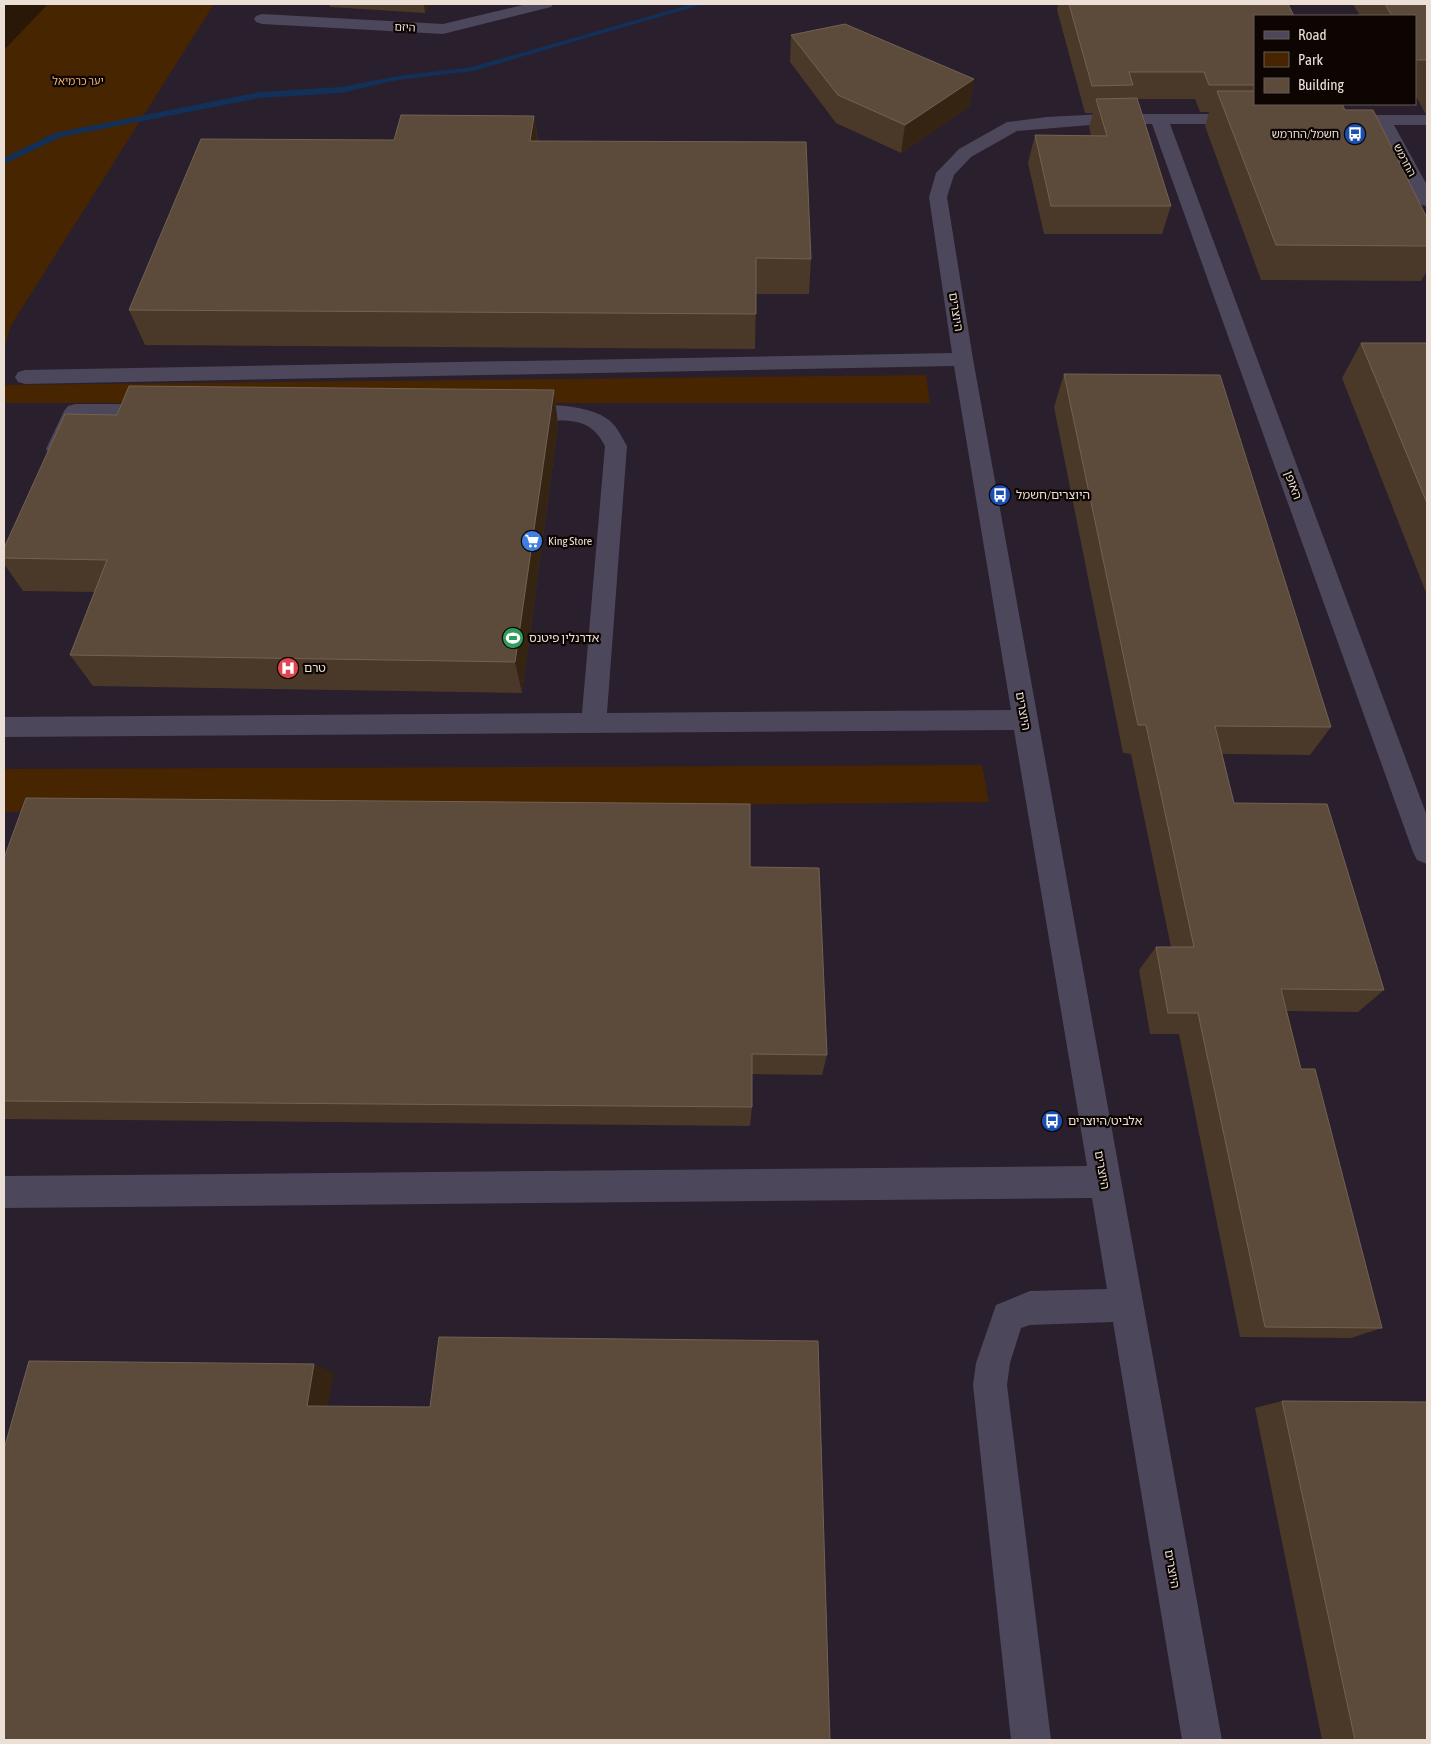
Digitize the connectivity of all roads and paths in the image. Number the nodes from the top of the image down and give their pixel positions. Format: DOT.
graph roads {
  1 [pos="274,4"];
  2 [pos="545,4"];
  3 [pos="1159,119"];
  4 [pos="1266,119"];
  5 [pos="1325,120"];
  6 [pos="1383,120"];
  7 [pos="1427,120"];
  8 [pos="1427,201"];
  9 [pos="963,358"];
  10 [pos="25,377"];
  11 [pos="174,412"];
  12 [pos="503,414"];
  13 [pos="47,471"];
  14 [pos="1025,720"];
  15 [pos="594,723"];
  16 [pos="4,727"];
  17 [pos="1427,852"];
  18 [pos="1104,1182"];
  19 [pos="4,1192"];
  20 [pos="1126,1305"];
  21 [pos="1031,1740"];
  22 [pos="1202,1740"];
  1 -- 2 [label="street, היזם"];
  3 -- 4 [label="street, היוצרים"];
  3 -- 9 [label="street, היוצרים"];
  3 -- 17 [label="street, האופן"];
  5 -- 6 [label="street"];
  6 -- 7 [label="street"];
  6 -- 8 [label="street, החרמש"];
  9 -- 10 [label="street"];
  9 -- 14 [label="street, היוצרים"];
  11 -- 13 [label="street"];
  12 -- 15 [label="street"];
  14 -- 15 [label="street"];
  14 -- 18 [label="street, היוצרים"];
  15 -- 16 [label="street"];
  18 -- 19 [label="street"];
  18 -- 20 [label="street, היוצרים"];
  20 -- 21 [label="street"];
  20 -- 22 [label="street, היוצרים"];
}
